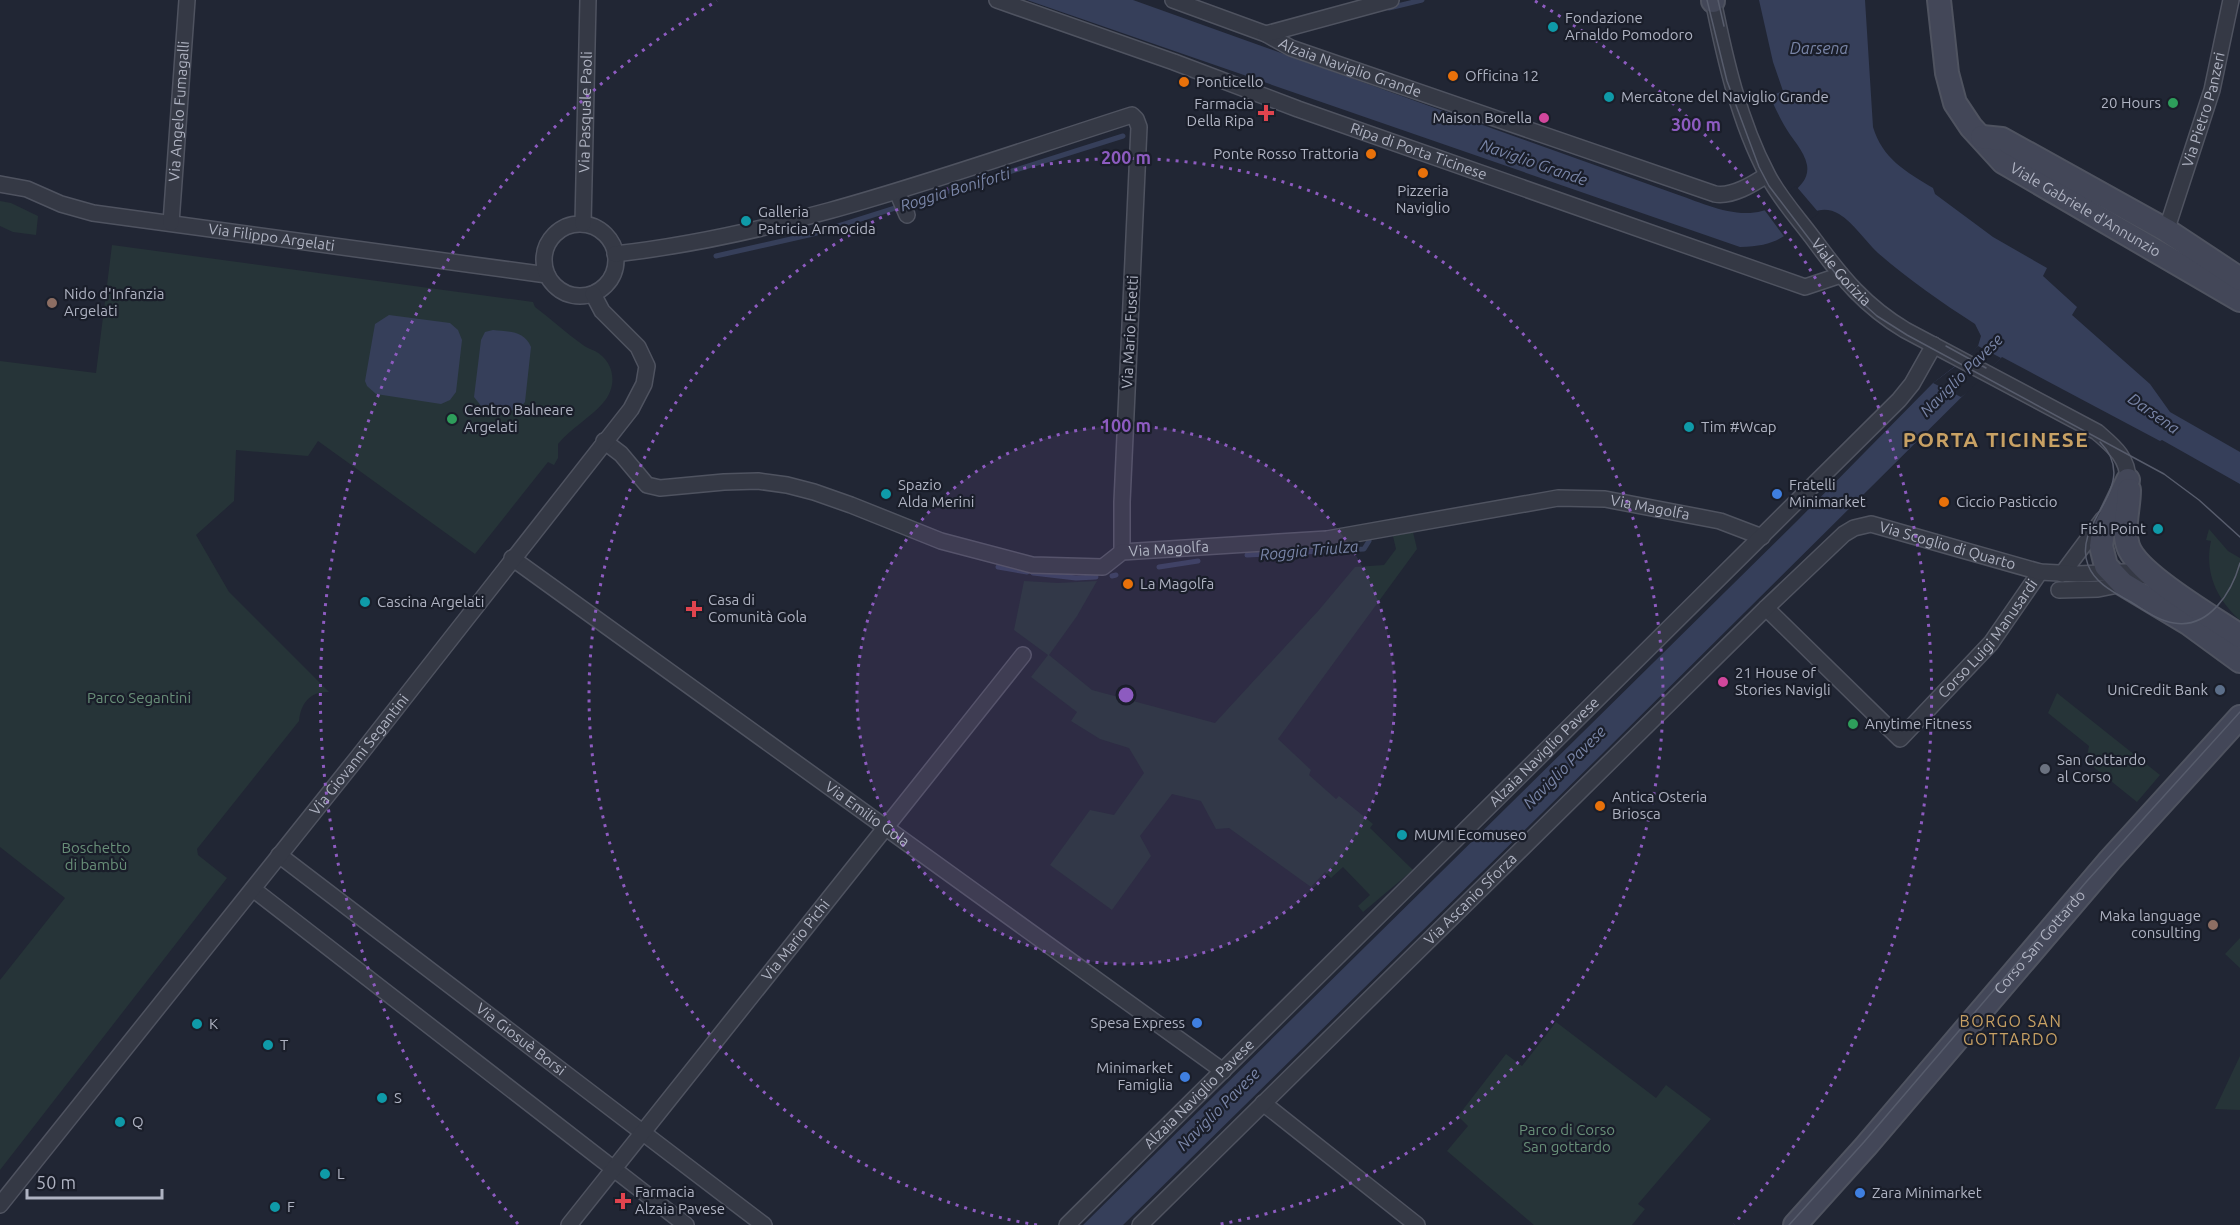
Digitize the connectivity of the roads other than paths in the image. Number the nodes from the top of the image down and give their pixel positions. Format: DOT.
graph roads {
  1 [pos="187,0"];
  2 [pos="588,0"];
  3 [pos="997,0"];
  4 [pos="1173,0"];
  5 [pos="1391,0"];
  6 [pos="1713,0"];
  7 [pos="1939,0"];
  8 [pos="2231,0"];
  9 [pos="1266,34"];
  10 [pos="1982,137"];
  11 [pos="2014,169"];
  12 [pos="1767,175"];
  13 [pos="0,184"];
  14 [pos="898,194"];
  15 [pos="907,215"];
  16 [pos="171,223"];
  17 [pos="583,224"];
  18 [pos="2171,227"];
  19 [pos="615,254"];
  20 [pos="2201,265"];
  21 [pos="547,275"];
  22 [pos="1841,275"];
  23 [pos="2240,279"];
  24 [pos="593,294"];
  25 [pos="2240,300"];
  26 [pos="1934,345"];
  27 [pos="604,441"];
  28 [pos="2128,480"];
  29 [pos="2113,511"];
  30 [pos="1854,528"];
  31 [pos="1762,537"];
  32 [pos="1122,552"];
  33 [pos="512,558"];
  34 [pos="2040,572"];
  35 [pos="2062,574"];
  36 [pos="2117,578"];
  37 [pos="2155,578"];
  38 [pos="2059,590"];
  39 [pos="1766,608"];
  40 [pos="2240,636"];
  41 [pos="1023,655"];
  42 [pos="2240,661"];
  43 [pos="2240,717"];
  44 [pos="886,828"];
  45 [pos="279,855"];
  46 [pos="253,889"];
  47 [pos="1223,1071"];
  48 [pos="1263,1103"];
  49 [pos="642,1132"];
  50 [pos="613,1169"];
  51 [pos="0,1205"];
  52 [pos="1799,1224"];
  53 [pos="569,1225"];
  54 [pos="686,1225"];
  55 [pos="764,1225"];
  56 [pos="1067,1225"];
  57 [pos="1140,1225"];
  58 [pos="1417,1225"];
  1 -- 16 [label="street, Via Angelo Fumagalli"];
  2 -- 17 [label="street, Via Pasquale Paoli"];
  3 -- 22 [label="street, Ripa di Porta Ticinese"];
  4 -- 9 [label="street, Alzaia Naviglio Grande"];
  5 -- 9 [label="street"];
  6 -- 12 [label="street, Viale Gorizia"];
  7 -- 10 [label="street, Viale Gabriele d'Annunzio"];
  8 -- 18 [label="street, Via Pietro Panzeri"];
  9 -- 12 [label="street, Alzaia Naviglio Grande"];
  10 -- 11 [label="street, Viale Gabriele d'Annunzio"];
  10 -- 18 [label="street, Viale Gabriele d'Annunzio"];
  11 -- 18 [label="street"];
  11 -- 20 [label="street, Viale Gabriele d'Annunzio"];
  12 -- 22 [label="street, Viale Gorizia"];
  13 -- 16 [label="street, Via Filippo Argelati"];
  14 -- 15 [label="street"];
  16 -- 21 [label="street, Via Filippo Argelati"];
  17 -- 19 [label="street"];
  17 -- 21 [label="street"];
  18 -- 20 [label="street, Viale Gabriele d'Annunzio"];
  19 -- 24 [label="street"];
  19 -- 32 [label="street, Via Mario Fusetti"];
  20 -- 23 [label="street"];
  20 -- 25 [label="street"];
  21 -- 24 [label="street"];
  22 -- 26 [label="street, Viale Gorizia"];
  24 -- 27 [label="street, Via Giovanni Segantini"];
  26 -- 28 [label="street, Viale Gorizia"];
  26 -- 31 [label="street, Alzaia Naviglio Pavese"];
  27 -- 32 [label="street, Via Magolfa"];
  27 -- 33 [label="street, Via Giovanni Segantini"];
  28 -- 29 [label="street"];
  28 -- 37 [label="street"];
  29 -- 35 [label="street"];
  29 -- 36 [label="street"];
  30 -- 34 [label="street, Via Scoglio di Quarto"];
  30 -- 39 [label="street, Via Ascanio Sforza"];
  31 -- 32 [label="street, Via Magolfa"];
  31 -- 47 [label="street, Alzaia Naviglio Pavese"];
  33 -- 44 [label="street, Via Emilio Gola"];
  33 -- 45 [label="street, Via Giovanni Segantini"];
  34 -- 35 [label="street, Via Scoglio di Quarto"];
  34 -- 39 [label="street, Corso Luigi Manusardi"];
  35 -- 36 [label="street, Via Scoglio di Quarto"];
  36 -- 37 [label="street"];
  36 -- 38 [label="street"];
  36 -- 42 [label="street"];
  37 -- 40 [label="street"];
  39 -- 48 [label="street, Via Ascanio Sforza"];
  41 -- 44 [label="street, Via Mario Pichi"];
  43 -- 52 [label="street, Corso San Gottardo"];
  44 -- 47 [label="street, Via Emilio Gola"];
  44 -- 49 [label="street, Via Mario Pichi"];
  45 -- 46 [label="street, Via Giovanni Segantini"];
  45 -- 49 [label="street, Via Giosuè Borsi"];
  46 -- 50 [label="street"];
  46 -- 51 [label="street, Via Giovanni Segantini"];
  47 -- 56 [label="street, Alzaia Naviglio Pavese"];
  48 -- 57 [label="street, Via Ascanio Sforza"];
  48 -- 58 [label="street"];
  49 -- 50 [label="street, Via Mario Pichi"];
  49 -- 55 [label="street, Via Giosuè Borsi"];
  50 -- 53 [label="street, Via Mario Pichi"];
  50 -- 54 [label="street"];
}
